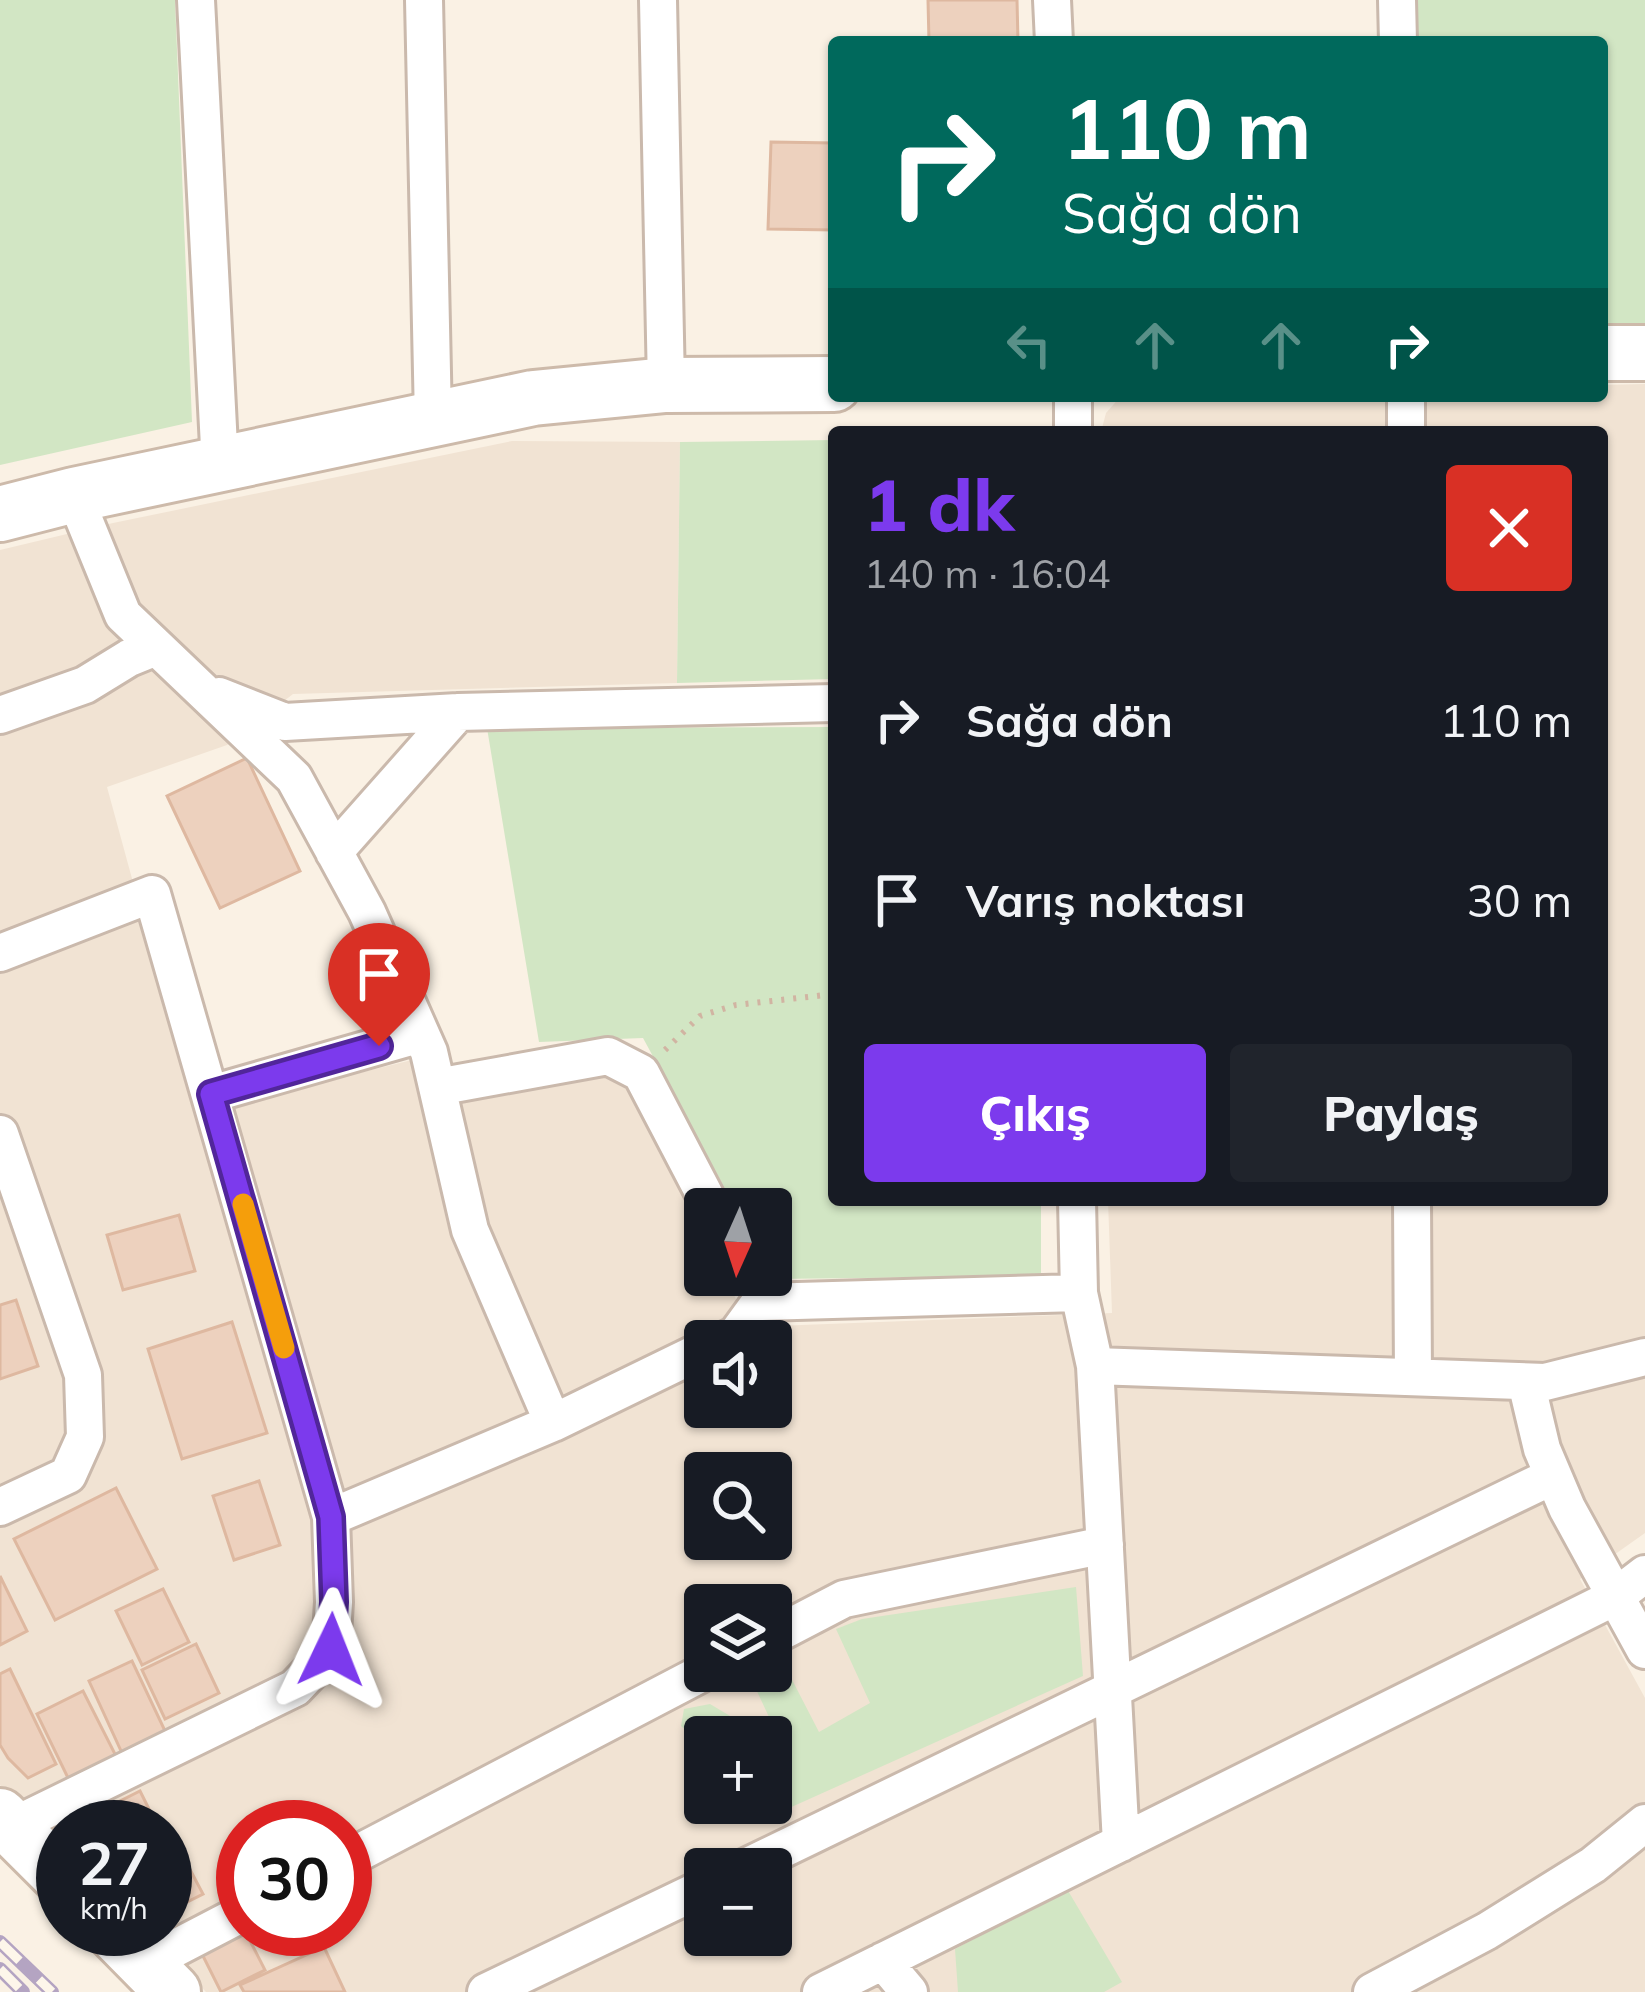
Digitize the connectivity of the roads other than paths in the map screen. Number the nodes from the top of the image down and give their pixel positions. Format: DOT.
graph roads {
  1 [pos="196,0"];
  2 [pos="424,0"];
  3 [pos="658,0"];
  4 [pos="1052,0"];
  5 [pos="1397,0"];
  6 [pos="1054,36"];
  7 [pos="1398,36"];
  8 [pos="1608,353"];
  9 [pos="1645,353"];
  10 [pos="828,384"];
  11 [pos="666,386"];
  12 [pos="433,418"];
  13 [pos="220,466"];
  14 [pos="74,495"];
  15 [pos="0,514"];
  16 [pos="157,647"];
  17 [pos="200,689"];
  18 [pos="828,703"];
  19 [pos="458,712"];
  20 [pos="0,715"];
  21 [pos="334,852"];
  22 [pos="0,953"];
  23 [pos="421,1034"];
  24 [pos="437,1087"];
  25 [pos="211,1094"];
  26 [pos="0,1134"];
  27 [pos="701,1188"];
  28 [pos="1077,1206"];
  29 [pos="1412,1206"];
  30 [pos="792,1289"];
  31 [pos="1079,1293"];
  32 [pos="1645,1357"];
  33 [pos="684,1359"];
  34 [pos="1095,1366"];
  35 [pos="1413,1377"];
  36 [pos="1526,1382"];
  37 [pos="553,1423"];
  38 [pos="1553,1475"];
  39 [pos="0,1507"];
  40 [pos="331,1517"];
  41 [pos="1105,1545"];
  42 [pos="1645,1574"];
  43 [pos="1616,1597"];
  44 [pos="792,1626"];
  45 [pos="1645,1650"];
  46 [pos="684,1683"];
  47 [pos="1112,1691"];
  48 [pos="6,1821"];
  49 [pos="1645,1823"];
  50 [pos="1120,1843"];
  51 [pos="372,1846"];
  52 [pos="786,1848"];
  53 [pos="36,1852"];
  54 [pos="684,1897"];
  55 [pos="216,1926"];
  56 [pos="883,1961"];
  57 [pos="143,1962"];
  58 [pos="486,1992"];
  59 [pos="821,1992"];
  60 [pos="908,1992"];
  61 [pos="1372,1992"];
  1 -- 13 [label="street"];
  2 -- 12 [label="street"];
  3 -- 11 [label="street"];
  4 -- 6 [label="street"];
  5 -- 7 [label="street"];
  8 -- 9 [label="street"];
  10 -- 11 [label="street"];
  11 -- 12 [label="street"];
  12 -- 13 [label="street"];
  13 -- 14 [label="street"];
  14 -- 15 [label="street"];
  14 -- 16 [label="street"];
  16 -- 17 [label="street"];
  16 -- 20 [label="street"];
  17 -- 19 [label="street"];
  17 -- 21 [label="street"];
  18 -- 19 [label="street"];
  19 -- 21 [label="street"];
  21 -- 23 [label="street"];
  22 -- 25 [label="street"];
  23 -- 24 [label="street"];
  23 -- 25 [label="street"];
  24 -- 27 [label="street"];
  24 -- 37 [label="street"];
  25 -- 40 [label="street"];
  26 -- 39 [label="street"];
  28 -- 31 [label="street"];
  29 -- 35 [label="street"];
  30 -- 31 [label="street"];
  31 -- 34 [label="street"];
  32 -- 36 [label="street"];
  33 -- 37 [label="street"];
  34 -- 35 [label="street"];
  34 -- 41 [label="street"];
  35 -- 36 [label="street"];
  36 -- 38 [label="street"];
  37 -- 40 [label="street"];
  38 -- 43 [label="street"];
  38 -- 47 [label="street"];
  40 -- 48 [label="street"];
  41 -- 44 [label="street"];
  41 -- 47 [label="street"];
  42 -- 43 [label="street"];
  43 -- 45 [label="street"];
  43 -- 50 [label="street"];
  46 -- 51 [label="street"];
  47 -- 50 [label="street"];
  47 -- 52 [label="street"];
  48 -- 53 [label="street"];
  49 -- 61 [label="street"];
  50 -- 56 [label="street"];
  54 -- 58 [label="street"];
  55 -- 57 [label="street"];
  56 -- 59 [label="street"];
  56 -- 60 [label="street"];
}
